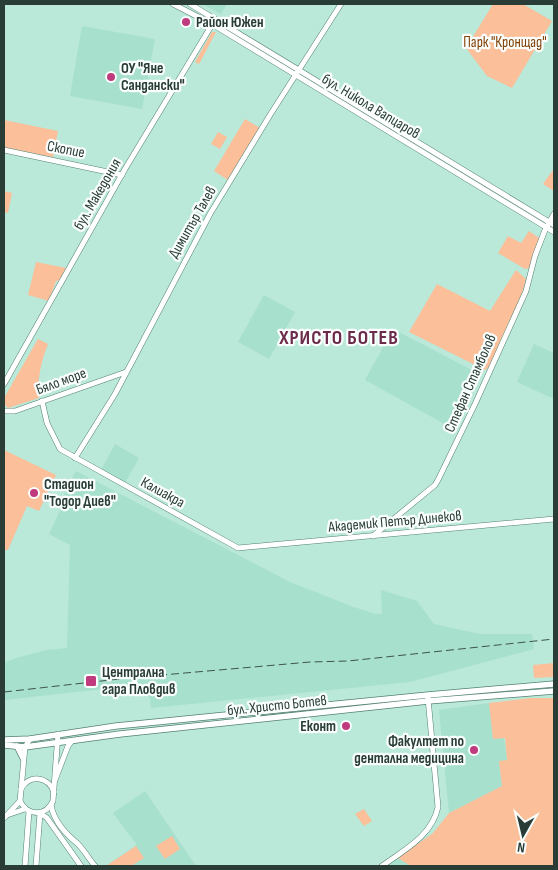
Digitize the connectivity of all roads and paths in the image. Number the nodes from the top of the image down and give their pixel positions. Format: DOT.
graph roads {
  1 [pos="173,4"];
  2 [pos="190,4"];
  3 [pos="341,4"];
  4 [pos="216,18"];
  5 [pos="212,24"];
  6 [pos="300,70"];
  7 [pos="296,76"];
  8 [pos="4,150"];
  9 [pos="113,172"];
  10 [pos="122,174"];
  11 [pos="118,182"];
  12 [pos="554,214"];
  13 [pos="550,225"];
  14 [pos="554,232"];
  15 [pos="127,372"];
  16 [pos="4,384"];
  17 [pos="42,401"];
  18 [pos="4,413"];
  19 [pos="75,458"];
  20 [pos="554,519"];
  21 [pos="372,536"];
  22 [pos="238,548"];
  23 [pos="554,684"];
  24 [pos="554,691"];
  25 [pos="428,698"];
  26 [pos="58,734"];
  27 [pos="30,738"];
  28 [pos="4,740"];
  29 [pos="72,741"];
  30 [pos="59,743"];
  31 [pos="4,745"];
  32 [pos="17,746"];
  33 [pos="24,747"];
  34 [pos="23,758"];
  35 [pos="55,780"];
  36 [pos="20,790"];
  37 [pos="54,792"];
  38 [pos="20,800"];
  39 [pos="51,806"];
  40 [pos="27,810"];
  41 [pos="40,813"];
  42 [pos="5,817"];
  43 [pos="25,866"];
  44 [pos="36,866"];
  45 [pos="81,866"];
  46 [pos="95,866"];
  47 [pos="382,866"];
  1 -- 5 [label="street, бул. Никола Вапцаров"];
  2 -- 4 [label="street, бул. Никола Вапцаров"];
  3 -- 6 [label="street, Димитър Талев"];
  4 -- 5 [label="street, бул. Македония"];
  4 -- 6 [label="street, бул. Никола Вапцаров"];
  5 -- 7 [label="street, бул. Никола Вапцаров"];
  5 -- 10 [label="street, бул. Македония"];
  6 -- 7 [label="street, Димитър Талев"];
  6 -- 13 [label="street, бул. Никола Вапцаров"];
  7 -- 13 [label="street, бул. Никола Вапцаров"];
  7 -- 15 [label="street, Димитър Талев"];
  8 -- 9 [label="street, Скопие"];
  9 -- 10 [label="street, Скопие"];
  9 -- 11 [label="street"];
  10 -- 11 [label="street, бул. Македония"];
  11 -- 16 [label="street, бул. Македония"];
  12 -- 13 [label="street, Стефан Стамболов"];
  13 -- 14 [label="street, бул. Никола Вапцаров"];
  13 -- 21 [label="street, Стефан Стамболов"];
  15 -- 17 [label="street, Бяло море"];
  15 -- 19 [label="street, Димитър Талев"];
  17 -- 18 [label="street, Бяло море"];
  17 -- 19 [label="street, Калиакра"];
  19 -- 22 [label="street, Калиакра"];
  20 -- 21 [label="street, Академик Петър Динеков"];
  21 -- 22 [label="street, Академик Петър Динеков"];
  23 -- 25 [label="main road, бул. Христо Ботев"];
  24 -- 25 [label="main road, бул. Христо Ботев"];
  25 -- 26 [label="main road, бул. Христо Ботев"];
  25 -- 29 [label="main road, бул. Христо Ботев"];
  25 -- 47 [label="street"];
  26 -- 27 [label="main road, бул. Христо Ботев"];
  26 -- 30 [label="street"];
  27 -- 28 [label="main road, бул. Христо Ботев"];
  27 -- 33 [label="street"];
  29 -- 30 [label="main road, бул. Христо Ботев"];
  29 -- 35 [label="street"];
  30 -- 33 [label="main road, бул. Христо Ботев"];
  30 -- 35 [label="street"];
  31 -- 32 [label="main road, бул. Христо Ботев"];
  32 -- 33 [label="main road, бул. Христо Ботев"];
  32 -- 34 [label="main road"];
  33 -- 34 [label="street"];
  34 -- 36 [label="street"];
  35 -- 37 [label="street"];
  36 -- 37 [label="street"];
  36 -- 38 [label="street"];
  37 -- 39 [label="street"];
  38 -- 40 [label="street"];
  38 -- 42 [label="street"];
  39 -- 41 [label="street"];
  39 -- 46 [label="street"];
  40 -- 41 [label="street"];
  40 -- 42 [label="street"];
  40 -- 43 [label="street"];
  41 -- 44 [label="street"];
  41 -- 45 [label="street"];
}
